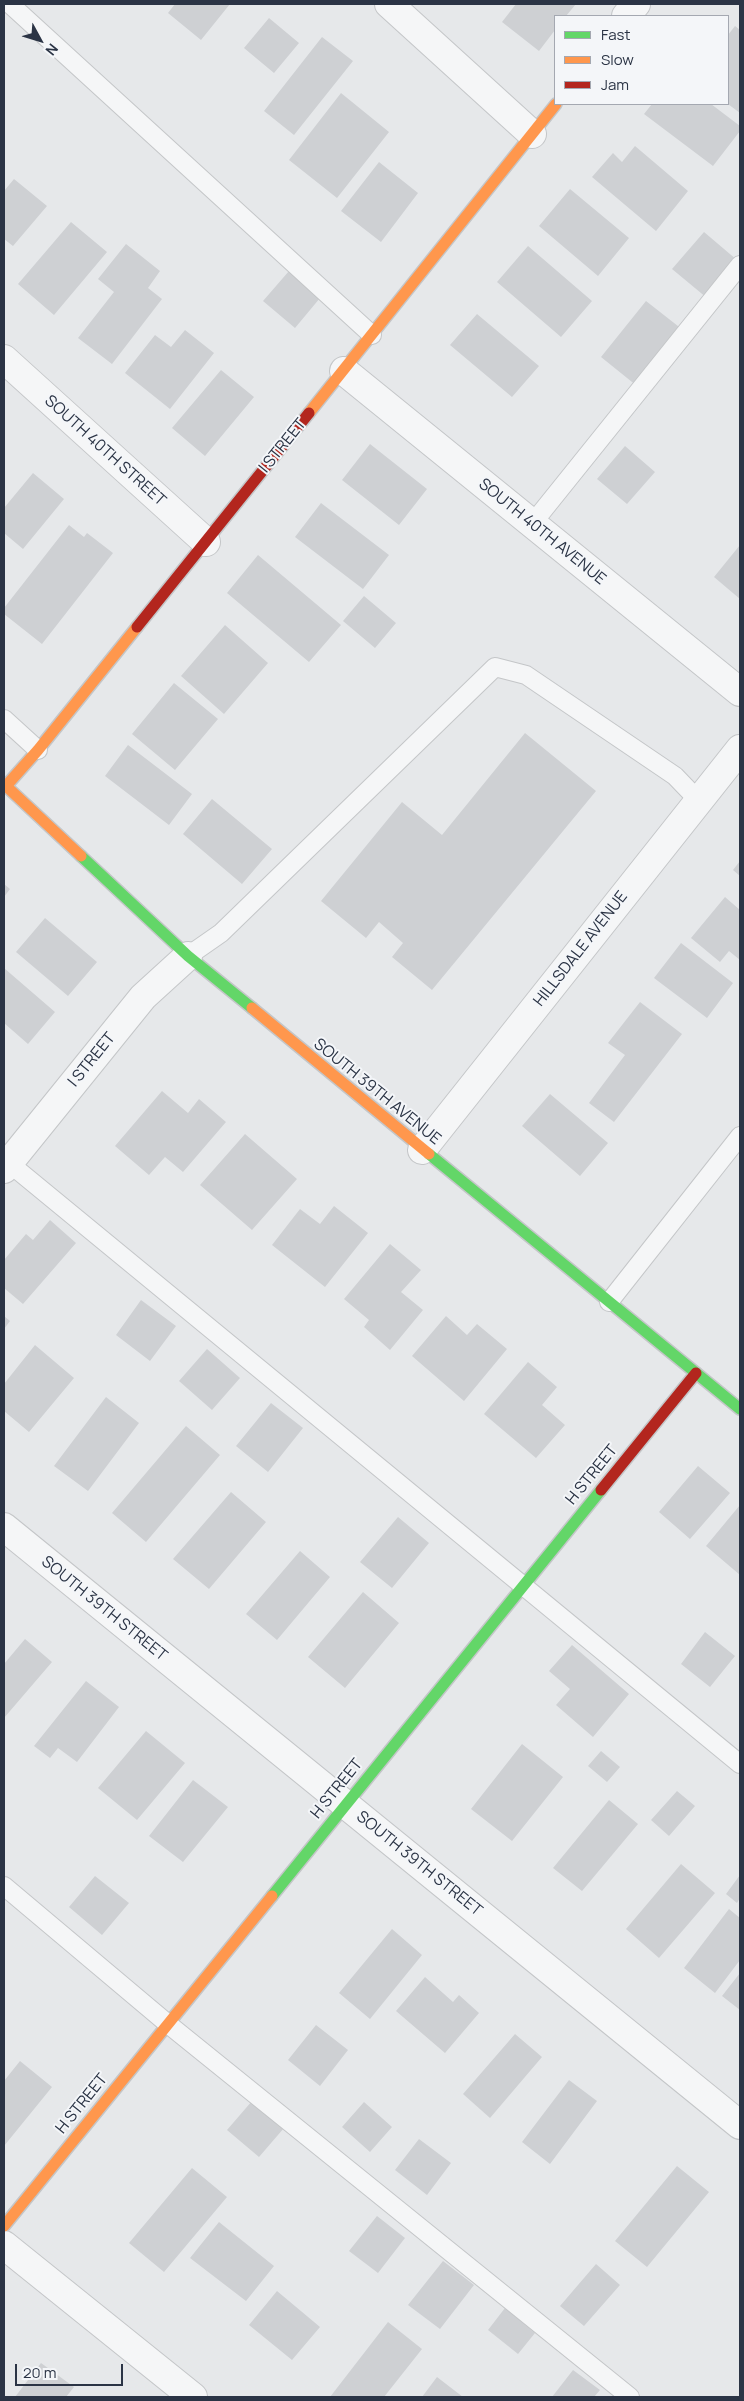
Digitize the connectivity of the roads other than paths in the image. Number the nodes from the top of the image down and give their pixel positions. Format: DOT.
graph roads {
  1 [pos="10,4"];
  2 [pos="389,4"];
  3 [pos="636,4"];
  4 [pos="627,15"];
  5 [pos="555,105"];
  6 [pos="532,134"];
  7 [pos="740,265"];
  8 [pos="372,336"];
  9 [pos="4,359"];
  10 [pos="344,371"];
  11 [pos="532,524"];
  12 [pos="206,542"];
  13 [pos="740,692"];
  14 [pos="4,719"];
  15 [pos="740,749"];
  16 [pos="38,750"];
  17 [pos="5,786"];
  18 [pos="699,801"];
  19 [pos="188,956"];
  20 [pos="740,1136"];
  21 [pos="422,1150"];
  22 [pos="6,1166"];
  23 [pos="608,1302"];
  24 [pos="696,1373"];
  25 [pos="740,1410"];
  26 [pos="4,1527"];
  27 [pos="523,1586"];
  28 [pos="740,1764"];
  29 [pos="346,1804"];
  30 [pos="4,1886"];
  31 [pos="168,2024"];
  32 [pos="740,2125"];
  33 [pos="4,2226"];
  34 [pos="4,2245"];
  35 [pos="193,2397"];
  36 [pos="630,2397"];
  1 -- 8 [label="lane"];
  2 -- 6 [label="street"];
  3 -- 4 [label="street"];
  5 -- 6 [label="street, I STREET"];
  6 -- 8 [label="street, I STREET"];
  7 -- 11 [label="lane"];
  8 -- 10 [label="street, I STREET"];
  9 -- 12 [label="street, SOUTH 40TH STREET"];
  10 -- 11 [label="street, SOUTH 40TH AVENUE"];
  10 -- 12 [label="street, I STREET"];
  11 -- 13 [label="street, SOUTH 40TH AVENUE"];
  12 -- 16 [label="street, I STREET"];
  14 -- 16 [label="lane"];
  15 -- 18 [label="street, HILLSDALE AVENUE"];
  16 -- 17 [label="street, I STREET"];
  17 -- 19 [label="street, SOUTH 39TH AVENUE"];
  18 -- 19 [label="lane"];
  18 -- 21 [label="street, HILLSDALE AVENUE"];
  19 -- 21 [label="street, SOUTH 39TH AVENUE"];
  19 -- 22 [label="street, I STREET"];
  20 -- 23 [label="lane"];
  21 -- 23 [label="street, SOUTH 39TH AVENUE"];
  22 -- 27 [label="lane"];
  23 -- 24 [label="street, SOUTH 39TH AVENUE"];
  24 -- 25 [label="street, SOUTH 39TH AVENUE"];
  24 -- 27 [label="street, H STREET"];
  26 -- 29 [label="street, SOUTH 39TH STREET"];
  27 -- 28 [label="lane"];
  27 -- 29 [label="street, H STREET"];
  29 -- 31 [label="street, H STREET"];
  29 -- 32 [label="street, SOUTH 39TH STREET"];
  30 -- 31 [label="lane"];
  31 -- 33 [label="street, H STREET"];
  31 -- 36 [label="lane"];
  34 -- 35 [label="street"];
}
